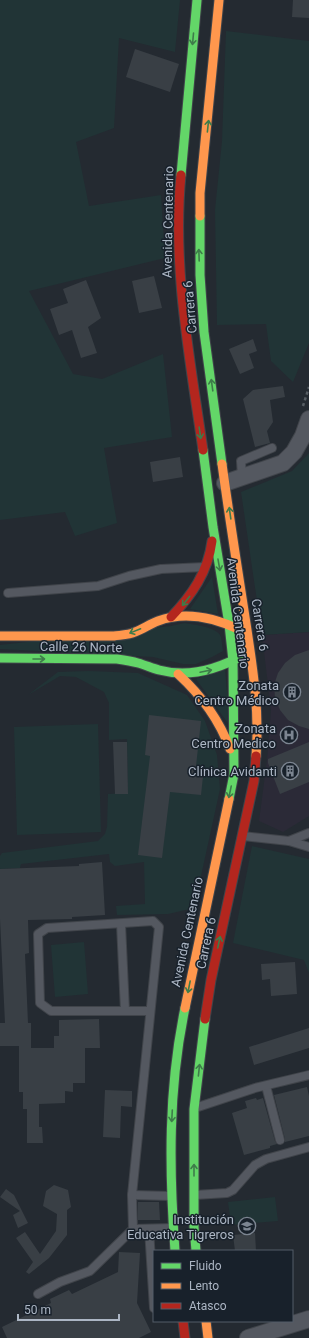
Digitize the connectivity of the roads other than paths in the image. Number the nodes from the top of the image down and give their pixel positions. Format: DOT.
graph roads {
  1 [pos="197,0"];
  2 [pos="219,0"];
  3 [pos="309,419"];
  4 [pos="272,448"];
  5 [pos="242,477"];
  6 [pos="225,483"];
  7 [pos="213,527"];
  8 [pos="206,567"];
  9 [pos="8,593"];
  10 [pos="171,617"];
  11 [pos="230,624"];
  12 [pos="248,635"];
  13 [pos="0,636"];
  14 [pos="250,650"];
  15 [pos="0,658"];
  16 [pos="233,661"];
  17 [pos="178,674"];
  18 [pos="234,774"];
  19 [pos="309,833"];
  20 [pos="242,836"];
  21 [pos="289,841"];
  22 [pos="309,847"];
  23 [pos="121,924"];
  24 [pos="125,1011"];
  25 [pos="150,1011"];
  26 [pos="309,1075"];
  27 [pos="266,1086"];
  28 [pos="194,1109"];
  29 [pos="280,1140"];
  30 [pos="309,1147"];
  31 [pos="132,1195"];
  32 [pos="194,1195"];
  33 [pos="171,1196"];
  34 [pos="173,1228"];
  35 [pos="133,1229"];
  36 [pos="148,1229"];
  37 [pos="175,1250"];
  38 [pos="196,1250"];
  39 [pos="38,1294"];
  40 [pos="153,1295"];
  41 [pos="309,1319"];
  42 [pos="183,1322"];
  43 [pos="206,1322"];
  44 [pos="185,1338"];
  45 [pos="208,1338"];
  46 [pos="248,1338"];
  1 -- 7 [label="main road, Avenida Centenario, one-way"];
  6 -- 2 [label="main road, Carrera 6, one-way"];
  3 -- 5 [label="street"];
  4 -- 5 [label="lane"];
  5 -- 6 [label="street"];
  12 -- 6 [label="main road, Carrera 6, one-way"];
  7 -- 8 [label="main road"];
  7 -- 11 [label="main road, Avenida Centenario, one-way"];
  8 -- 9 [label="lane"];
  8 -- 10 [label="main road, one-way"];
  10 -- 11 [label="main road, Calle 26 Norte"];
  10 -- 13 [label="main road, Calle 26 Norte, one-way"];
  11 -- 12 [label="main road, Calle 26 Norte"];
  11 -- 16 [label="main road, Avenida Centenario"];
  12 -- 14 [label="main road, Carrera 6"];
  14 -- 16 [label="main road, Calle 26 Norte"];
  14 -- 20 [label="main road, Carrera 6"];
  15 -- 17 [label="main road, Calle 26 Norte, one-way"];
  17 -- 16 [label="main road, Calle 26 Norte, one-way"];
  16 -- 18 [label="main road, Avenida Centenario"];
  17 -- 18 [label="main road"];
  18 -- 33 [label="main road, Avenida Centenario, one-way"];
  19 -- 21 [label="lane"];
  20 -- 21 [label="lane"];
  28 -- 20 [label="main road, Carrera 6, one-way"];
  21 -- 22 [label="lane"];
  23 -- 24 [label="lane"];
  23 -- 24 [label="lane"];
  23 -- 25 [label="lane"];
  24 -- 25 [label="lane"];
  25 -- 31 [label="lane"];
  26 -- 27 [label="lane"];
  27 -- 28 [label="lane"];
  27 -- 29 [label="lane"];
  32 -- 28 [label="main road, Carrera 6, one-way"];
  30 -- 32 [label="lane"];
  31 -- 33 [label="lane"];
  31 -- 35 [label="lane"];
  32 -- 33 [label="street"];
  32 -- 38 [label="main road, Carrera 6"];
  33 -- 34 [label="main road, Avenida Centenario"];
  34 -- 36 [label="lane"];
  34 -- 37 [label="main road, Avenida Centenario"];
  35 -- 36 [label="lane"];
  35 -- 39 [label="lane"];
  36 -- 40 [label="lane"];
  41 -- 46 [label="street"];
  42 -- 44 [label="main road"];
  43 -- 45 [label="main road"];
}
